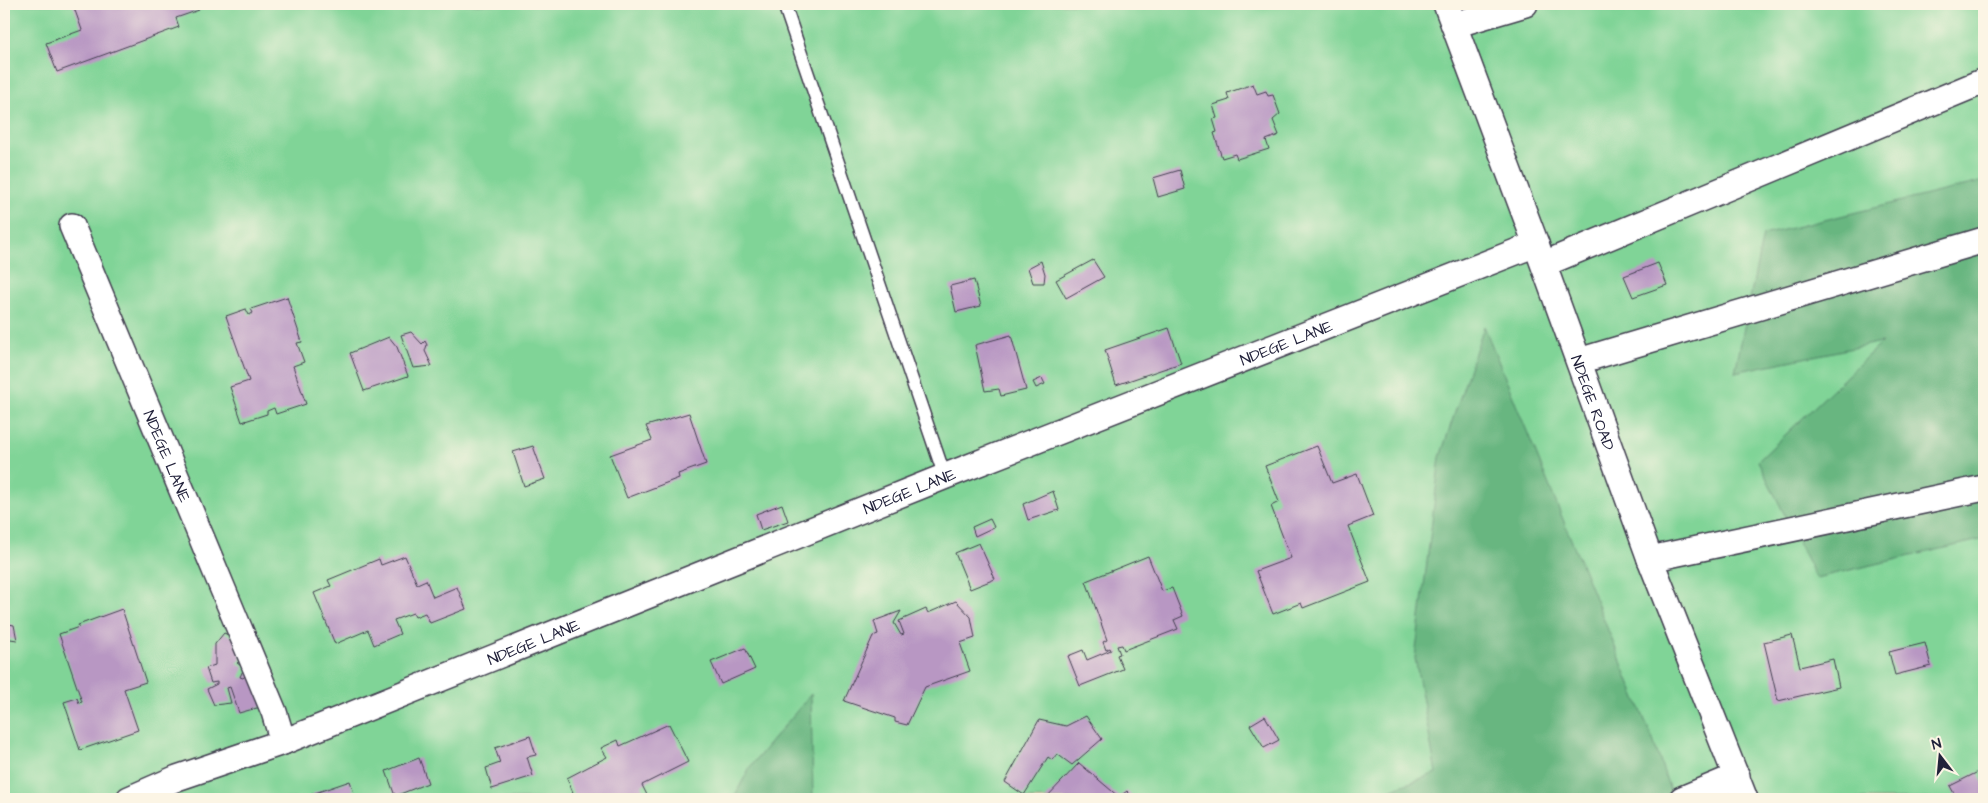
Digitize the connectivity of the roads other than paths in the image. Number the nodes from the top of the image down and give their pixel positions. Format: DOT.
graph roads {
  1 [pos="784,4"];
  2 [pos="1525,4"];
  3 [pos="1450,14"];
  4 [pos="1984,81"];
  5 [pos="72,226"];
  6 [pos="1984,240"];
  7 [pos="1540,254"];
  8 [pos="1579,361"];
  9 [pos="945,477"];
  10 [pos="1984,488"];
  11 [pos="1650,559"];
  12 [pos="283,742"];
  13 [pos="1741,788"];
  14 [pos="129,799"];
  15 [pos="1682,799"];
  1 -- 9 [label="lane"];
  2 -- 3 [label="street"];
  3 -- 7 [label="street, NDEGE ROAD"];
  4 -- 7 [label="street, NDEGE LANE"];
  5 -- 12 [label="street, NDEGE LANE"];
  6 -- 8 [label="street"];
  7 -- 8 [label="street, NDEGE ROAD"];
  7 -- 9 [label="street, NDEGE LANE"];
  8 -- 11 [label="street, NDEGE ROAD"];
  9 -- 12 [label="street, NDEGE LANE"];
  10 -- 11 [label="street"];
  11 -- 13 [label="street, NDEGE ROAD"];
  12 -- 14 [label="street, NDEGE LANE"];
  13 -- 15 [label="street"];
}
